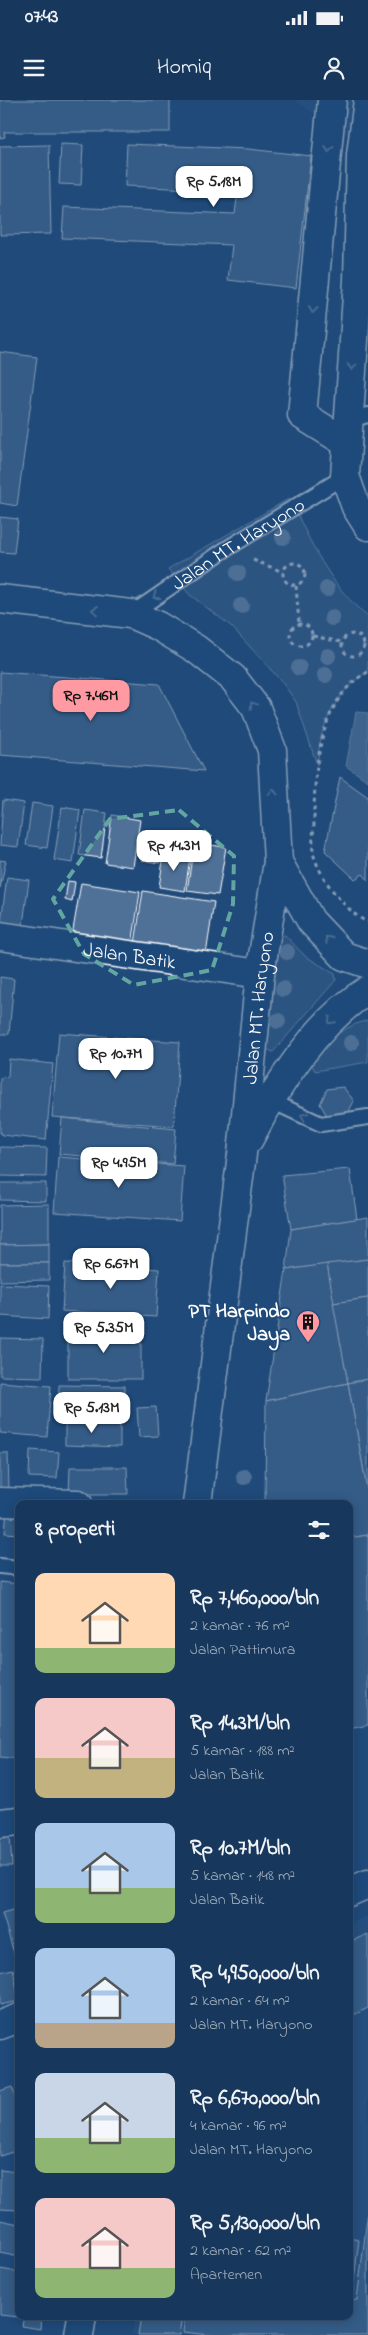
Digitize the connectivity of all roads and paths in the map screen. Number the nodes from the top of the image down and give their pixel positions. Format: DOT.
graph roads {
  1 [pos="332,100"];
  2 [pos="368,100"];
  3 [pos="365,155"];
  4 [pos="355,426"];
  5 [pos="345,476"];
  6 [pos="362,517"];
  7 [pos="296,586"];
  8 [pos="0,599"];
  9 [pos="131,614"];
  10 [pos="299,623"];
  11 [pos="312,636"];
  12 [pos="341,642"];
  13 [pos="364,647"];
  14 [pos="368,653"];
  15 [pos="368,672"];
  16 [pos="278,862"];
  17 [pos="368,922"];
  18 [pos="0,936"];
  19 [pos="368,964"];
  20 [pos="260,974"];
  21 [pos="368,990"];
  22 [pos="269,1100"];
  23 [pos="368,1117"];
  24 [pos="242,1154"];
  25 [pos="198,1500"];
  26 [pos="0,1502"];
  27 [pos="15,1502"];
  28 [pos="0,1566"];
  29 [pos="15,1568"];
  30 [pos="15,1821"];
  31 [pos="0,1823"];
  32 [pos="368,1884"];
  33 [pos="353,1890"];
  34 [pos="15,2019"];
  35 [pos="0,2025"];
  36 [pos="81,2320"];
  37 [pos="79,2335"];
  1 -- 4 [label="main road, one-way"];
  2 -- 3 [label="main road"];
  3 -- 4 [label="main road, one-way"];
  4 -- 5 [label="main road"];
  5 -- 6 [label="main road"];
  5 -- 9 [label="lane, Jalan MT. Haryono, one-way"];
  7 -- 7 [label="path"];
  7 -- 10 [label="path"];
  9 -- 8 [label="main road, one-way"];
  16 -- 9 [label="main road, one-way"];
  10 -- 11 [label="path"];
  10 -- 11 [label="path"];
  11 -- 12 [label="path"];
  12 -- 13 [label="path"];
  12 -- 13 [label="path"];
  13 -- 14 [label="path"];
  15 -- 17 [label="path"];
  19 -- 16 [label="main road, one-way"];
  16 -- 20 [label="main road, Jalan MT. Haryono"];
  18 -- 20 [label="main road, Jalan Batik"];
  20 -- 24 [label="main road, Jalan MT. Haryono"];
  21 -- 22 [label="main road, Jalan MT. Haryono, one-way"];
  23 -- 22 [label="lane, one-way"];
  22 -- 24 [label="main road, Jalan MT. Haryono"];
  24 -- 25 [label="main road, Jalan MT. Haryono"];
  26 -- 27 [label="main road"];
  28 -- 29 [label="lane"];
  30 -- 31 [label="main road"];
  32 -- 33 [label="main road"];
  34 -- 35 [label="main road"];
  36 -- 37 [label="main road"];
}
